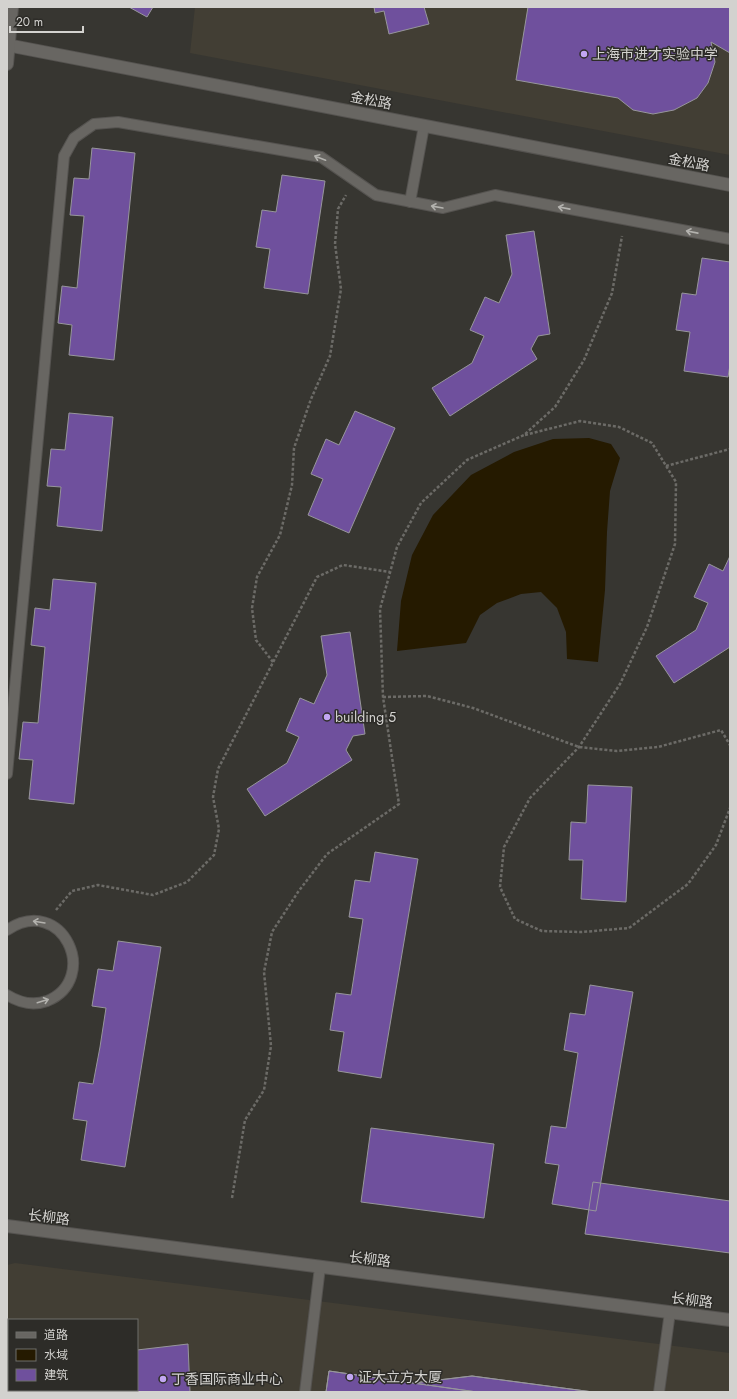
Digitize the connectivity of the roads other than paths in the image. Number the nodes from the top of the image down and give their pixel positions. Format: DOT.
graph roads {
  1 [pos="12,7"];
  2 [pos="8,45"];
  3 [pos="7,64"];
  4 [pos="424,126"];
  5 [pos="730,185"];
  6 [pos="410,202"];
  7 [pos="730,239"];
  8 [pos="7,774"];
  9 [pos="8,928"];
  10 [pos="7,995"];
  11 [pos="7,1226"];
  12 [pos="320,1267"];
  13 [pos="670,1312"];
  14 [pos="730,1320"];
  15 [pos="305,1392"];
  16 [pos="659,1392"];
  1 -- 2 [label="street"];
  2 -- 3 [label="street"];
  2 -- 4 [label="street, 金松路"];
  4 -- 5 [label="street, 金松路"];
  4 -- 6 [label="lane"];
  7 -- 6 [label="lane, one-way"];
  6 -- 8 [label="lane, one-way"];
  10 -- 9 [label="lane, one-way"];
  11 -- 12 [label="street, 长柳路"];
  12 -- 13 [label="street, 长柳路"];
  12 -- 15 [label="lane"];
  13 -- 14 [label="street, 长柳路"];
  13 -- 16 [label="lane"];
}
